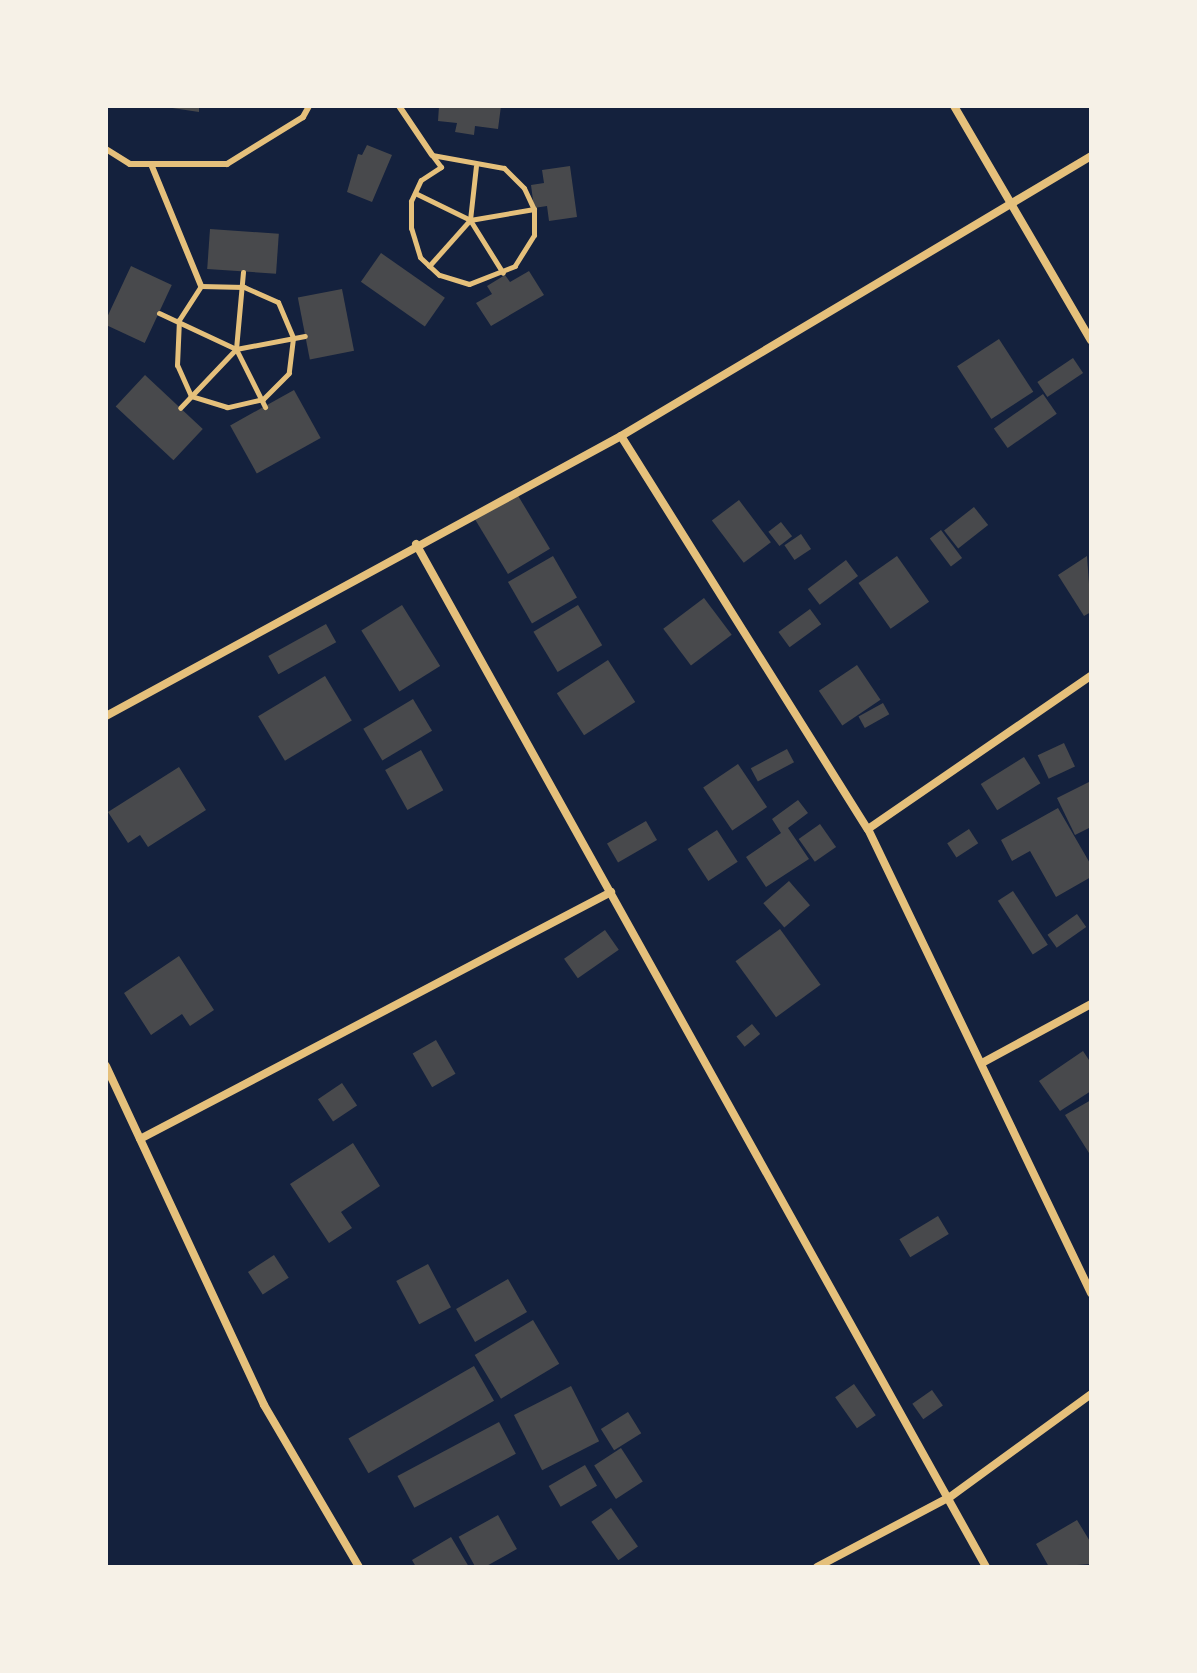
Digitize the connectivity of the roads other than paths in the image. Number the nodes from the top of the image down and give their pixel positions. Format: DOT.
graph roads {
  1 [pos="309,106"];
  2 [pos="399,106"];
  3 [pos="954,106"];
  4 [pos="106,149"];
  5 [pos="432,155"];
  6 [pos="1091,156"];
  7 [pos="151,164"];
  8 [pos="1010,206"];
  9 [pos="201,286"];
  10 [pos="1091,340"];
  11 [pos="621,436"];
  12 [pos="416,544"];
  13 [pos="1091,676"];
  14 [pos="106,716"];
  15 [pos="868,829"];
  16 [pos="611,892"];
  17 [pos="1091,1004"];
  18 [pos="982,1063"];
  19 [pos="106,1066"];
  20 [pos="140,1139"];
  21 [pos="1091,1293"];
  22 [pos="1091,1394"];
  23 [pos="950,1497"];
  24 [pos="359,1567"];
  25 [pos="817,1567"];
  26 [pos="986,1567"];
  1 -- 7 [label="lane"];
  2 -- 5 [label="lane"];
  3 -- 8 [label="street"];
  4 -- 7 [label="lane"];
  6 -- 8 [label="street"];
  7 -- 9 [label="lane"];
  8 -- 10 [label="street"];
  8 -- 11 [label="street"];
  11 -- 12 [label="street"];
  11 -- 15 [label="street"];
  12 -- 14 [label="street"];
  12 -- 16 [label="street"];
  13 -- 15 [label="street"];
  15 -- 18 [label="street"];
  16 -- 20 [label="street"];
  16 -- 23 [label="street"];
  17 -- 18 [label="street"];
  18 -- 21 [label="street"];
  19 -- 20 [label="street"];
  20 -- 24 [label="street"];
  22 -- 23 [label="street"];
  23 -- 25 [label="street"];
  23 -- 26 [label="street"];
}
